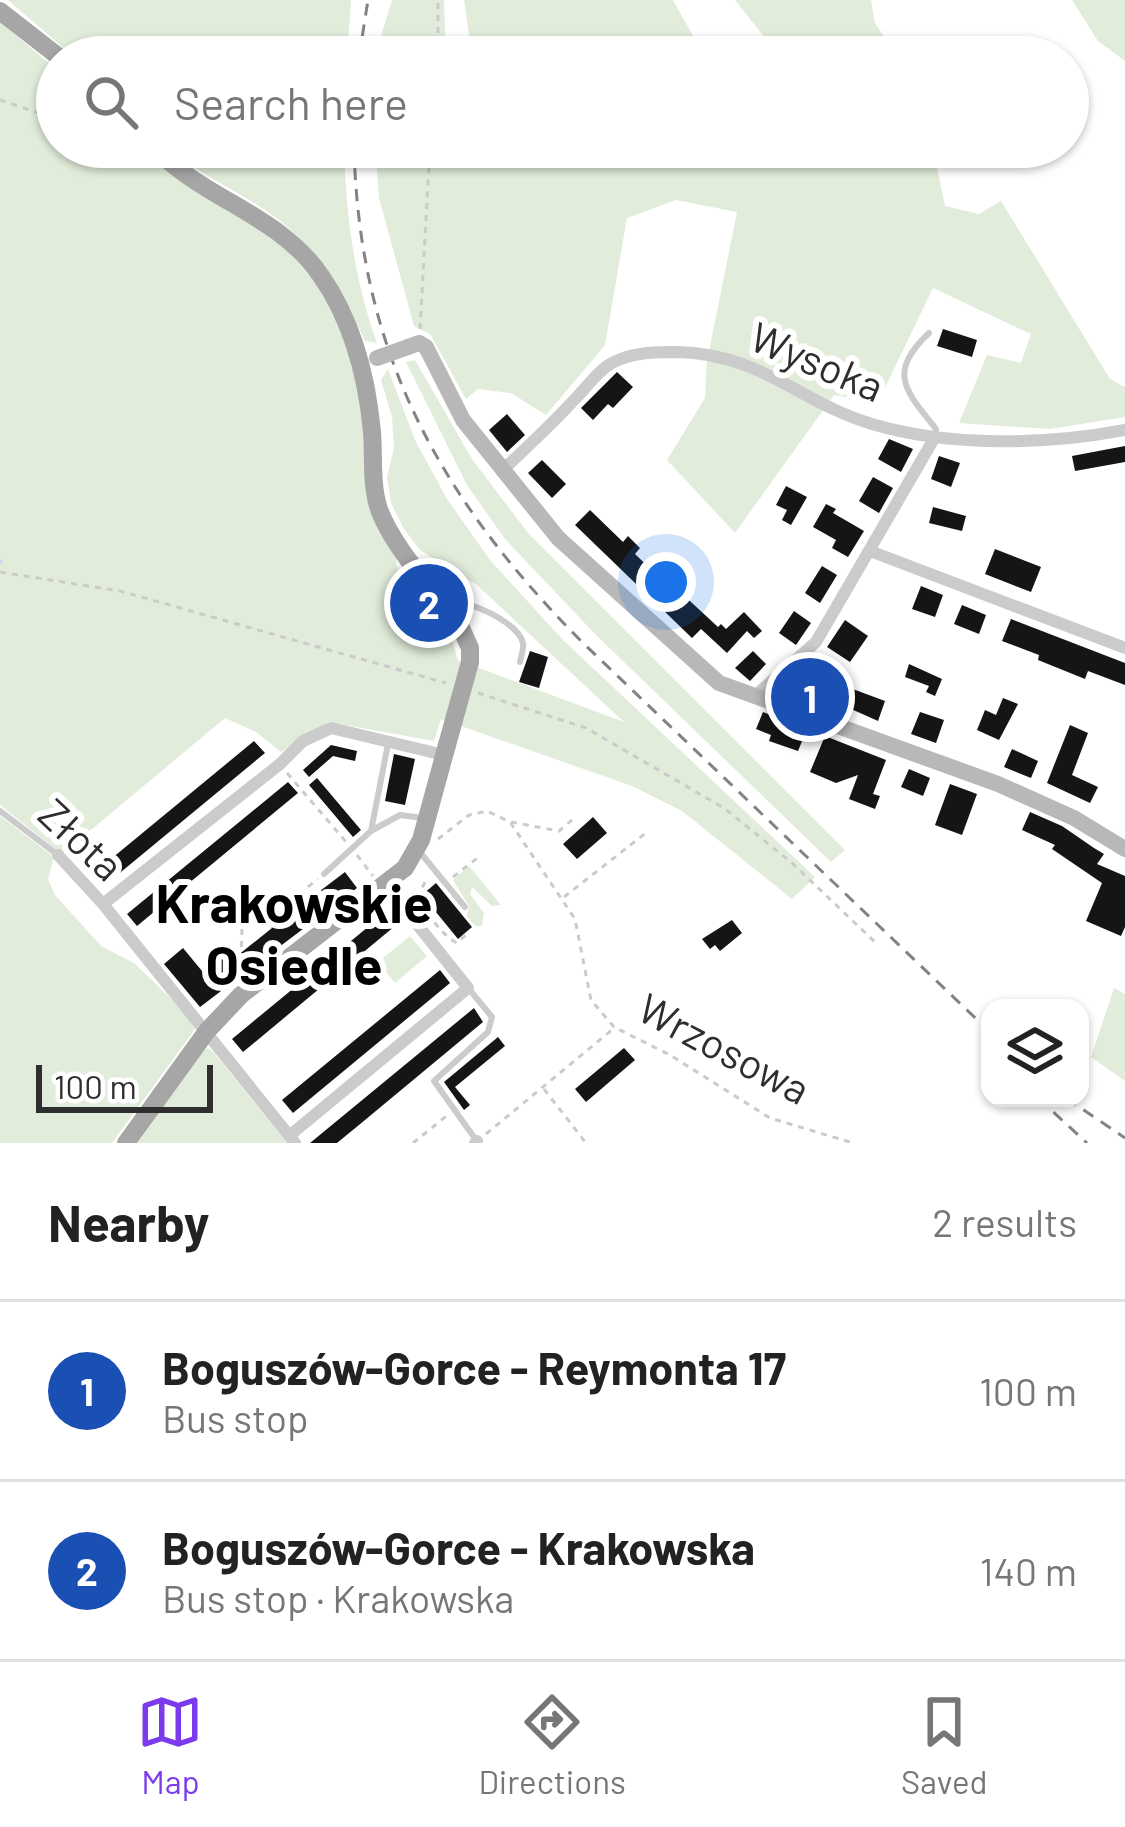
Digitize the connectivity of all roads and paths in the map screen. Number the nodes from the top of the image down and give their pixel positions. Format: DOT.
graph roads {
  1 [pos="438,0"];
  2 [pos="0,10"];
  3 [pos="438,36"];
  4 [pos="36,39"];
  5 [pos="0,100"];
  6 [pos="36,112"];
  7 [pos="178,168"];
  8 [pos="428,168"];
  9 [pos="928,333"];
  10 [pos="414,345"];
  11 [pos="365,357"];
  12 [pos="1125,430"];
  13 [pos="934,437"];
  14 [pos="503,470"];
  15 [pos="870,551"];
  16 [pos="0,572"];
  17 [pos="443,603"];
  18 [pos="1125,648"];
  19 [pos="520,662"];
  20 [pos="447,684"];
  21 [pos="467,690"];
  22 [pos="755,696"];
  23 [pos="388,742"];
  24 [pos="445,750"];
  25 [pos="280,764"];
  26 [pos="0,811"];
  27 [pos="426,819"];
  28 [pos="573,819"];
  29 [pos="510,822"];
  30 [pos="371,831"];
  31 [pos="646,832"];
  32 [pos="419,844"];
  33 [pos="1125,849"];
  34 [pos="352,850"];
  35 [pos="58,855"];
  36 [pos="480,856"];
  37 [pos="792,863"];
  38 [pos="325,874"];
  39 [pos="425,882"];
  40 [pos="383,885"];
  41 [pos="453,892"];
  42 [pos="563,898"];
  43 [pos="103,904"];
  44 [pos="465,907"];
  45 [pos="470,932"];
  46 [pos="260,981"];
  47 [pos="468,988"];
  48 [pos="614,1027"];
  49 [pos="206,1031"];
  50 [pos="543,1088"];
  51 [pos="453,1110"];
  52 [pos="292,1140"];
  53 [pos="477,1142"];
  54 [pos="126,1143"];
  55 [pos="413,1143"];
  56 [pos="586,1143"];
  57 [pos="853,1143"];
  1 -- 3 [label="path"];
  2 -- 4 [label="main road"];
  5 -- 6 [label="path"];
  7 -- 11 [label="main road"];
  8 -- 10 [label="path"];
  9 -- 13 [label="lane"];
  10 -- 11 [label="street, bridge"];
  10 -- 14 [label="street"];
  11 -- 17 [label="main road"];
  12 -- 13 [label="street, Wysoka"];
  13 -- 14 [label="street, Wysoka"];
  13 -- 15 [label="street"];
  14 -- 22 [label="street"];
  15 -- 18 [label="street"];
  15 -- 22 [label="street"];
  16 -- 20 [label="path"];
  17 -- 19 [label="lane"];
  17 -- 24 [label="main road, bridge"];
  21 -- 37 [label="path"];
  22 -- 33 [label="street"];
  23 -- 24 [label="street"];
  23 -- 25 [label="street"];
  23 -- 30 [label="lane"];
  24 -- 27 [label="main road"];
  25 -- 34 [label="path"];
  25 -- 43 [label="street"];
  26 -- 35 [label="lane, Złota"];
  27 -- 30 [label="lane"];
  27 -- 32 [label="main road"];
  28 -- 29 [label="path"];
  29 -- 32 [label="path"];
  29 -- 42 [label="path, Wrzosowa"];
  30 -- 34 [label="lane"];
  31 -- 42 [label="path"];
  32 -- 40 [label="main road"];
  32 -- 41 [label="lane"];
  34 -- 38 [label="lane"];
  34 -- 40 [label="path"];
  35 -- 43 [label="street, Złota"];
  36 -- 41 [label="path"];
  38 -- 46 [label="path"];
  39 -- 45 [label="path"];
  40 -- 46 [label="main road"];
  40 -- 47 [label="street"];
  41 -- 44 [label="lane"];
  42 -- 48 [label="path, Wrzosowa"];
  43 -- 49 [label="street, Złota"];
  46 -- 49 [label="main road"];
  47 -- 51 [label="lane"];
  47 -- 52 [label="street"];
  48 -- 50 [label="path"];
  48 -- 57 [label="path, Wrzosowa"];
  49 -- 52 [label="street, Złota"];
  49 -- 54 [label="main road"];
  50 -- 53 [label="path"];
  50 -- 56 [label="path"];
  51 -- 53 [label="lane"];
  51 -- 55 [label="path"];
}
